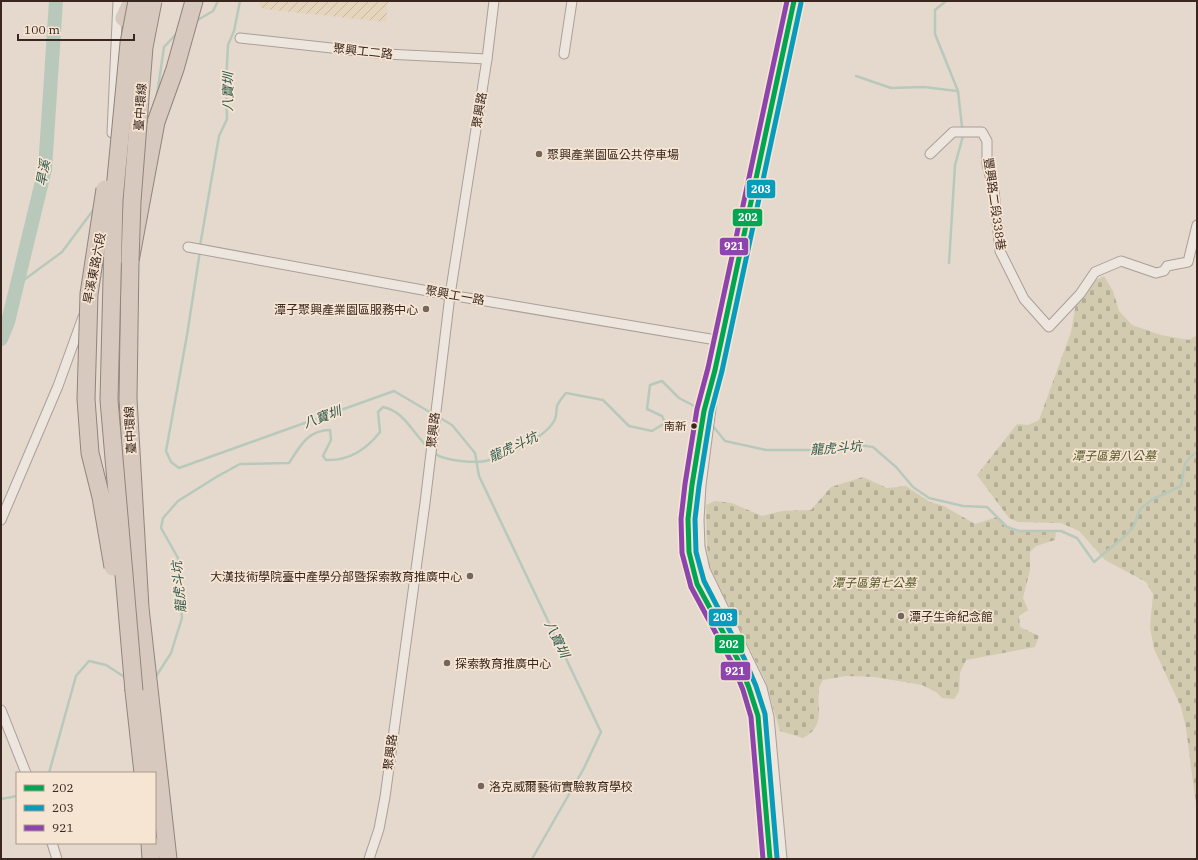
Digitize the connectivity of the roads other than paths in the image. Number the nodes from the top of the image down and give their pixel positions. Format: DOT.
graph roads {
  1 [pos="118,1"];
  2 [pos="132,1"];
  3 [pos="137,1"];
  4 [pos="153,1"];
  5 [pos="165,1"];
  6 [pos="194,1"];
  7 [pos="494,1"];
  8 [pos="572,1"];
  9 [pos="794,1"];
  10 [pos="240,38"];
  11 [pos="564,54"];
  12 [pos="487,60"];
  13 [pos="111,129"];
  14 [pos="930,154"];
  15 [pos="1197,225"];
  16 [pos="188,247"];
  17 [pos="130,261"];
  18 [pos="450,295"];
  19 [pos="722,341"];
  20 [pos="706,418"];
  21 [pos="1,520"];
  22 [pos="134,691"];
  23 [pos="1,710"];
  24 [pos="26,772"];
  25 [pos="143,772"];
  26 [pos="52,844"];
  27 [pos="150,844"];
  28 [pos="57,859"];
  29 [pos="151,859"];
  30 [pos="168,859"];
  31 [pos="369,859"];
  32 [pos="770,859"];
  33 [pos="781,859"];
  1 -- 21 [label="street, 旱溪東路六段"];
  2 -- 13 [label="highway"];
  3 -- 22 [label="highway, 臺中環線, bridge"];
  4 -- 17 [label="highway, 臺中環線, bridge"];
  5 -- 13 [label="highway, bridge"];
  6 -- 17 [label="highway, bridge"];
  7 -- 12 [label="street, 聚興路"];
  8 -- 11 [label="street"];
  9 -- 19 [label="street"];
  10 -- 12 [label="street, 聚興工二路"];
  12 -- 18 [label="street, 聚興路"];
  13 -- 22 [label="highway, bridge"];
  14 -- 15 [label="street, 豐興路二段338巷"];
  16 -- 18 [label="street, 聚興工一路"];
  17 -- 30 [label="highway, 臺中環線"];
  18 -- 19 [label="street, 聚興工一路"];
  18 -- 31 [label="street, 聚興路"];
  19 -- 20 [label="street"];
  20 -- 32 [label="street"];
  20 -- 33 [label="street"];
  22 -- 25 [label="highway, 臺中環線"];
  23 -- 24 [label="street"];
  26 -- 28 [label="street"];
  27 -- 29 [label="highway"];
}
